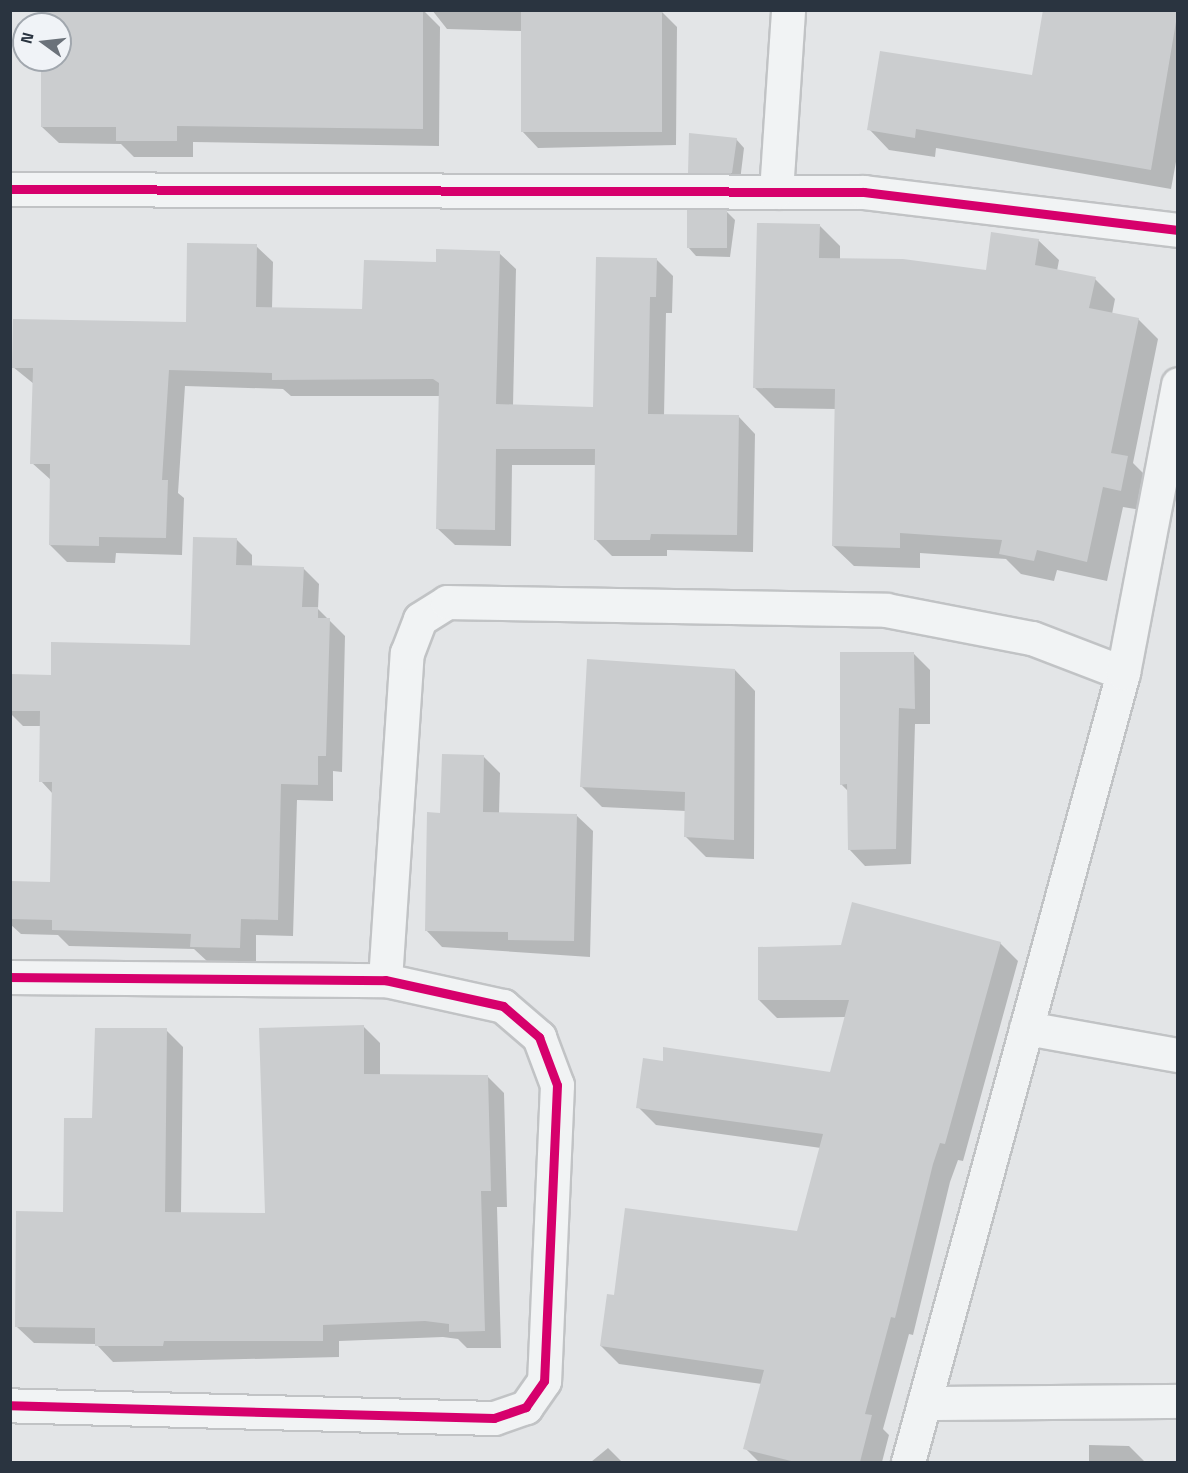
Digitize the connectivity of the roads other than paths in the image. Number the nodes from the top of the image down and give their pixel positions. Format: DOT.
graph roads {
  1 [pos="788,10"];
  2 [pos="10,189"];
  3 [pos="776,192"];
  4 [pos="1178,230"];
  5 [pos="1178,384"];
  6 [pos="1123,673"];
  7 [pos="10,976"];
  8 [pos="385,980"];
  9 [pos="1026,1028"];
  10 [pos="1178,1055"];
  11 [pos="1178,1401"];
  12 [pos="924,1403"];
  13 [pos="10,1405"];
  14 [pos="908,1462"];
  1 -- 3 [label="street"];
  2 -- 3 [label="street"];
  3 -- 4 [label="street"];
  5 -- 6 [label="street"];
  6 -- 8 [label="street"];
  6 -- 9 [label="street"];
  7 -- 8 [label="street"];
  8 -- 13 [label="street"];
  9 -- 10 [label="street"];
  9 -- 12 [label="street"];
  11 -- 12 [label="street"];
  12 -- 14 [label="street"];
}
